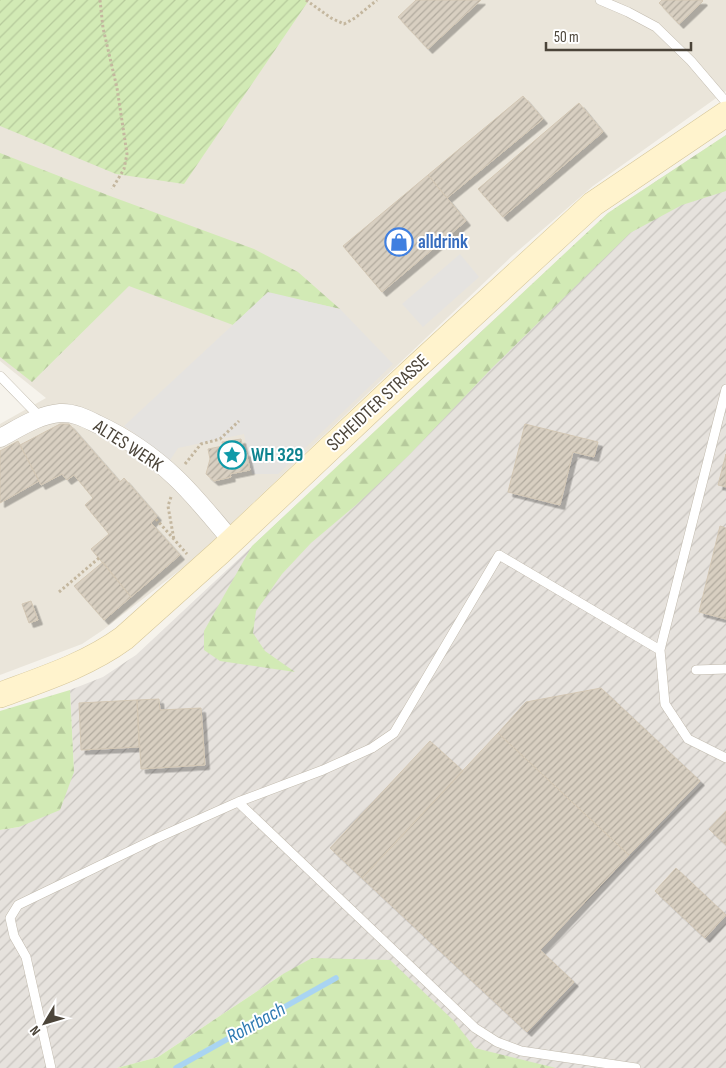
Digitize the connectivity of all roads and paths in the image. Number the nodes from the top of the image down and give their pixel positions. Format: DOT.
graph roads {
  1 [pos="100,0"];
  2 [pos="306,0"];
  3 [pos="377,0"];
  4 [pos="600,0"];
  5 [pos="726,102"];
  6 [pos="726,114"];
  7 [pos="112,189"];
  8 [pos="0,376"];
  9 [pos="726,389"];
  10 [pos="40,418"];
  11 [pos="0,438"];
  12 [pos="156,519"];
  13 [pos="170,535"];
  14 [pos="232,541"];
  15 [pos="99,558"];
  16 [pos="59,592"];
  17 [pos="660,650"];
  18 [pos="726,669"];
  19 [pos="696,670"];
  20 [pos="0,695"];
  21 [pos="726,758"];
  22 [pos="238,802"];
  23 [pos="51,1068"];
  24 [pos="636,1068"];
  1 -- 7 [label="path"];
  2 -- 3 [label="path"];
  4 -- 5 [label="lane"];
  6 -- 14 [label="main road, SCHEIDTER STRASSE"];
  8 -- 10 [label="lane"];
  9 -- 17 [label="lane"];
  10 -- 11 [label="street, ALTES WERK"];
  10 -- 14 [label="street, ALTES WERK"];
  12 -- 13 [label="path"];
  14 -- 20 [label="main road, SCHEIDTER STRASSE"];
  15 -- 16 [label="path"];
  17 -- 21 [label="lane"];
  17 -- 22 [label="lane"];
  18 -- 19 [label="lane"];
  22 -- 23 [label="lane"];
  22 -- 24 [label="lane"];
}
